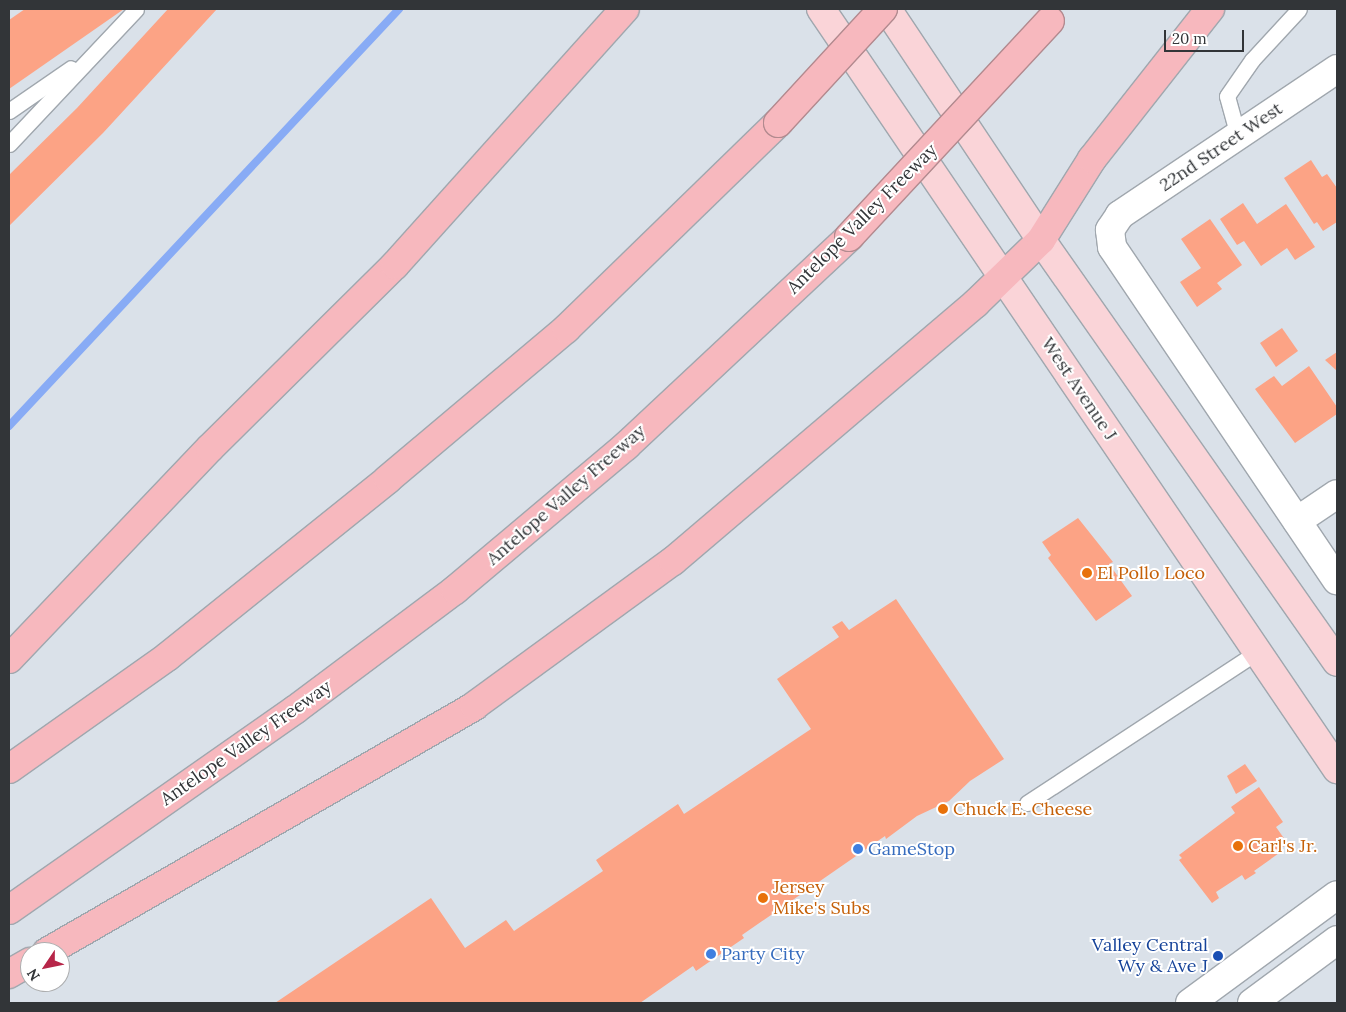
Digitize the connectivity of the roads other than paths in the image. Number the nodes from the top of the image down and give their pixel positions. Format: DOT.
graph roads {
  1 [pos="136,9"];
  2 [pos="625,9"];
  3 [pos="822,9"];
  4 [pos="883,9"];
  5 [pos="887,9"];
  6 [pos="1210,9"];
  7 [pos="1299,9"];
  8 [pos="1055,15"];
  9 [pos="96,51"];
  10 [pos="1337,69"];
  11 [pos="9,111"];
  12 [pos="1238,136"];
  13 [pos="9,144"];
  14 [pos="1041,240"];
  15 [pos="1003,277"];
  16 [pos="1337,494"];
  17 [pos="1297,521"];
  18 [pos="1337,580"];
  19 [pos="1258,651"];
  20 [pos="9,659"];
  21 [pos="1337,662"];
  22 [pos="9,769"];
  23 [pos="1337,769"];
  24 [pos="1027,803"];
  25 [pos="1337,895"];
  26 [pos="9,910"];
  27 [pos="1337,940"];
  28 [pos="64,942"];
  29 [pos="20,968"];
  30 [pos="9,974"];
  31 [pos="1190,1003"];
  32 [pos="1252,1003"];
  1 -- 9 [label="lane"];
  2 -- 20 [label="highway"];
  3 -- 15 [label="main road, West Avenue J"];
  4 -- 22 [label="highway, bridge"];
  5 -- 14 [label="main road"];
  6 -- 14 [label="highway"];
  7 -- 12 [label="lane"];
  8 -- 26 [label="highway, Antelope Valley Freeway, bridge"];
  9 -- 11 [label="lane"];
  9 -- 13 [label="lane"];
  10 -- 12 [label="street, 22nd Street West"];
  12 -- 17 [label="street, 22nd Street West"];
  14 -- 15 [label="highway"];
  14 -- 21 [label="main road"];
  15 -- 19 [label="main road, West Avenue J"];
  15 -- 28 [label="highway"];
  16 -- 17 [label="street"];
  17 -- 18 [label="street"];
  19 -- 23 [label="main road, West Avenue J"];
  19 -- 24 [label="lane"];
  25 -- 31 [label="street"];
  27 -- 32 [label="street"];
  29 -- 30 [label="highway"];
}
